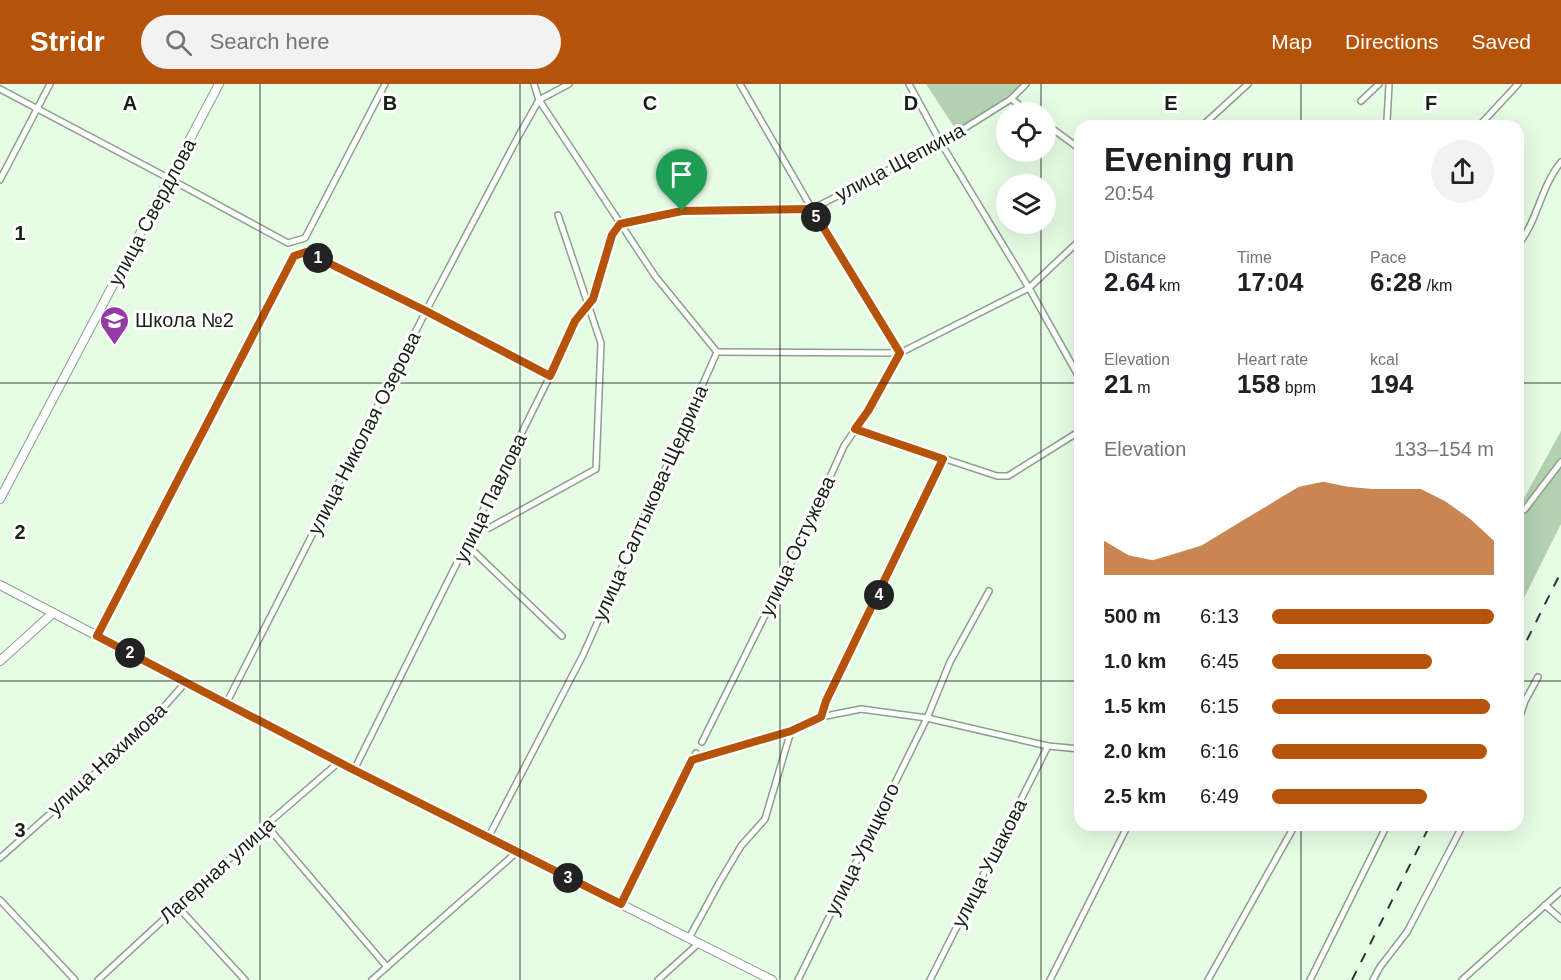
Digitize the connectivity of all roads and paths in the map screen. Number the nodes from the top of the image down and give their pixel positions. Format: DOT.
graph roads {
  1 [pos="50,84"];
  2 [pos="219,84"];
  3 [pos="385,84"];
  4 [pos="534,84"];
  5 [pos="569,84"];
  6 [pos="740,84"];
  7 [pos="909,84"];
  8 [pos="1026,84"];
  9 [pos="1248,84"];
  10 [pos="1379,84"];
  11 [pos="1389,84"];
  12 [pos="1518,84"];
  13 [pos="0,89"];
  14 [pos="1011,99"];
  15 [pos="539,100"];
  16 [pos="1361,101"];
  17 [pos="1015,102"];
  18 [pos="36,110"];
  19 [pos="1209,120"];
  20 [pos="1387,120"];
  21 [pos="1485,120"];
  22 [pos="1056,131"];
  23 [pos="941,143"];
  24 [pos="1074,145"];
  25 [pos="1561,162"];
  26 [pos="170,178"];
  27 [pos="0,180"];
  28 [pos="812,209"];
  29 [pos="558,215"];
  30 [pos="620,224"];
  31 [pos="1524,236"];
  32 [pos="1074,246"];
  33 [pos="1029,288"];
  34 [pos="588,305"];
  35 [pos="426,311"];
  36 [pos="717,352"];
  37 [pos="900,353"];
  38 [pos="1074,368"];
  39 [pos="550,376"];
  40 [pos="855,429"];
  41 [pos="1074,435"];
  42 [pos="943,459"];
  43 [pos="1561,462"];
  44 [pos="0,499"];
  45 [pos="1524,510"];
  46 [pos="489,528"];
  47 [pos="467,545"];
  48 [pos="0,585"];
  49 [pos="989,591"];
  50 [pos="53,613"];
  51 [pos="97,636"];
  52 [pos="562,636"];
  53 [pos="0,661"];
  54 [pos="1538,677"];
  55 [pos="185,683"];
  56 [pos="226,704"];
  57 [pos="1524,704"];
  58 [pos="821,717"];
  59 [pos="927,718"];
  60 [pos="791,731"];
  61 [pos="702,742"];
  62 [pos="1048,746"];
  63 [pos="1074,749"];
  64 [pos="696,753"];
  65 [pos="692,760"];
  66 [pos="339,762"];
  67 [pos="354,770"];
  68 [pos="266,825"];
  69 [pos="1125,831"];
  70 [pos="1291,831"];
  71 [pos="1384,831"];
  72 [pos="1460,831"];
  73 [pos="488,838"];
  74 [pos="517,852"];
  75 [pos="0,858"];
  76 [pos="1561,891"];
  77 [pos="0,900"];
  78 [pos="621,904"];
  79 [pos="1545,905"];
  80 [pos="177,906"];
  81 [pos="1561,919"];
  82 [pos="689,938"];
  83 [pos="699,943"];
  84 [pos="387,967"];
  85 [pos="75,980"];
  86 [pos="98,980"];
  87 [pos="245,980"];
  88 [pos="372,980"];
  89 [pos="658,980"];
  90 [pos="771,980"];
  91 [pos="798,980"];
  92 [pos="930,980"];
  93 [pos="1050,980"];
  94 [pos="1208,980"];
  95 [pos="1311,980"];
  96 [pos="1373,980"];
  97 [pos="1462,980"];
  1 -- 18 [label="street"];
  2 -- 26 [label="main road, улица Свердлова"];
  3 -- 26 [label="street"];
  4 -- 15 [label="street"];
  5 -- 15 [label="street"];
  6 -- 28 [label="street"];
  7 -- 23 [label="street"];
  8 -- 14 [label="street, улица Щепкина"];
  9 -- 19 [label="street"];
  10 -- 16 [label="street"];
  11 -- 20 [label="street"];
  12 -- 21 [label="street"];
  13 -- 18 [label="street"];
  14 -- 17 [label="street"];
  14 -- 23 [label="street, улица Щепкина"];
  15 -- 30 [label="street"];
  15 -- 35 [label="street, улица Николая Озерова"];
  18 -- 26 [label="street"];
  18 -- 27 [label="street"];
  22 -- 24 [label="street"];
  23 -- 28 [label="street, улица Щепкина"];
  23 -- 33 [label="street"];
  25 -- 31 [label="street"];
  26 -- 44 [label="main road, улица Свердлова"];
  28 -- 30 [label="street, улица Щепкина"];
  28 -- 37 [label="street"];
  29 -- 34 [label="street"];
  30 -- 34 [label="street, улица Павлова"];
  30 -- 36 [label="street"];
  32 -- 33 [label="street"];
  33 -- 37 [label="street"];
  33 -- 38 [label="street"];
  34 -- 39 [label="street, улица Павлова"];
  34 -- 46 [label="street"];
  35 -- 39 [label="street"];
  35 -- 51 [label="street"];
  35 -- 56 [label="street, улица Николая Озерова"];
  36 -- 37 [label="street"];
  36 -- 73 [label="street, улица Салтыкова-Щедрина"];
  37 -- 40 [label="street, улица Остужева"];
  39 -- 47 [label="street, улица Павлова"];
  40 -- 42 [label="street"];
  40 -- 61 [label="street, улица Остужева"];
  41 -- 42 [label="street"];
  42 -- 58 [label="street"];
  43 -- 45 [label="street"];
  47 -- 52 [label="street"];
  47 -- 67 [label="street, улица Павлова"];
  48 -- 50 [label="main road"];
  49 -- 59 [label="street, улица Урицкого"];
  50 -- 51 [label="main road"];
  50 -- 53 [label="main road"];
  51 -- 55 [label="main road"];
  54 -- 57 [label="street"];
  55 -- 56 [label="main road"];
  55 -- 75 [label="street, улица Нахимова"];
  56 -- 66 [label="main road"];
  58 -- 59 [label="street"];
  58 -- 60 [label="street"];
  59 -- 62 [label="street"];
  59 -- 91 [label="street, улица Урицкого"];
  60 -- 65 [label="street"];
  60 -- 82 [label="street"];
  62 -- 63 [label="street"];
  62 -- 92 [label="street, улица Ушакова"];
  64 -- 65 [label="street"];
  65 -- 78 [label="street"];
  66 -- 67 [label="main road"];
  66 -- 68 [label="street, Лагерная улица"];
  67 -- 73 [label="main road"];
  68 -- 80 [label="street, Лагерная улица"];
  68 -- 84 [label="street"];
  69 -- 93 [label="street"];
  70 -- 94 [label="street"];
  71 -- 95 [label="street"];
  72 -- 96 [label="street"];
  73 -- 74 [label="main road"];
  74 -- 78 [label="main road"];
  74 -- 84 [label="street"];
  76 -- 79 [label="street"];
  77 -- 85 [label="street"];
  78 -- 82 [label="main road"];
  79 -- 81 [label="street"];
  79 -- 97 [label="street"];
  80 -- 86 [label="street, Лагерная улица"];
  80 -- 87 [label="street"];
  82 -- 83 [label="main road"];
  83 -- 89 [label="street"];
  83 -- 90 [label="main road"];
  84 -- 88 [label="street"];
}
